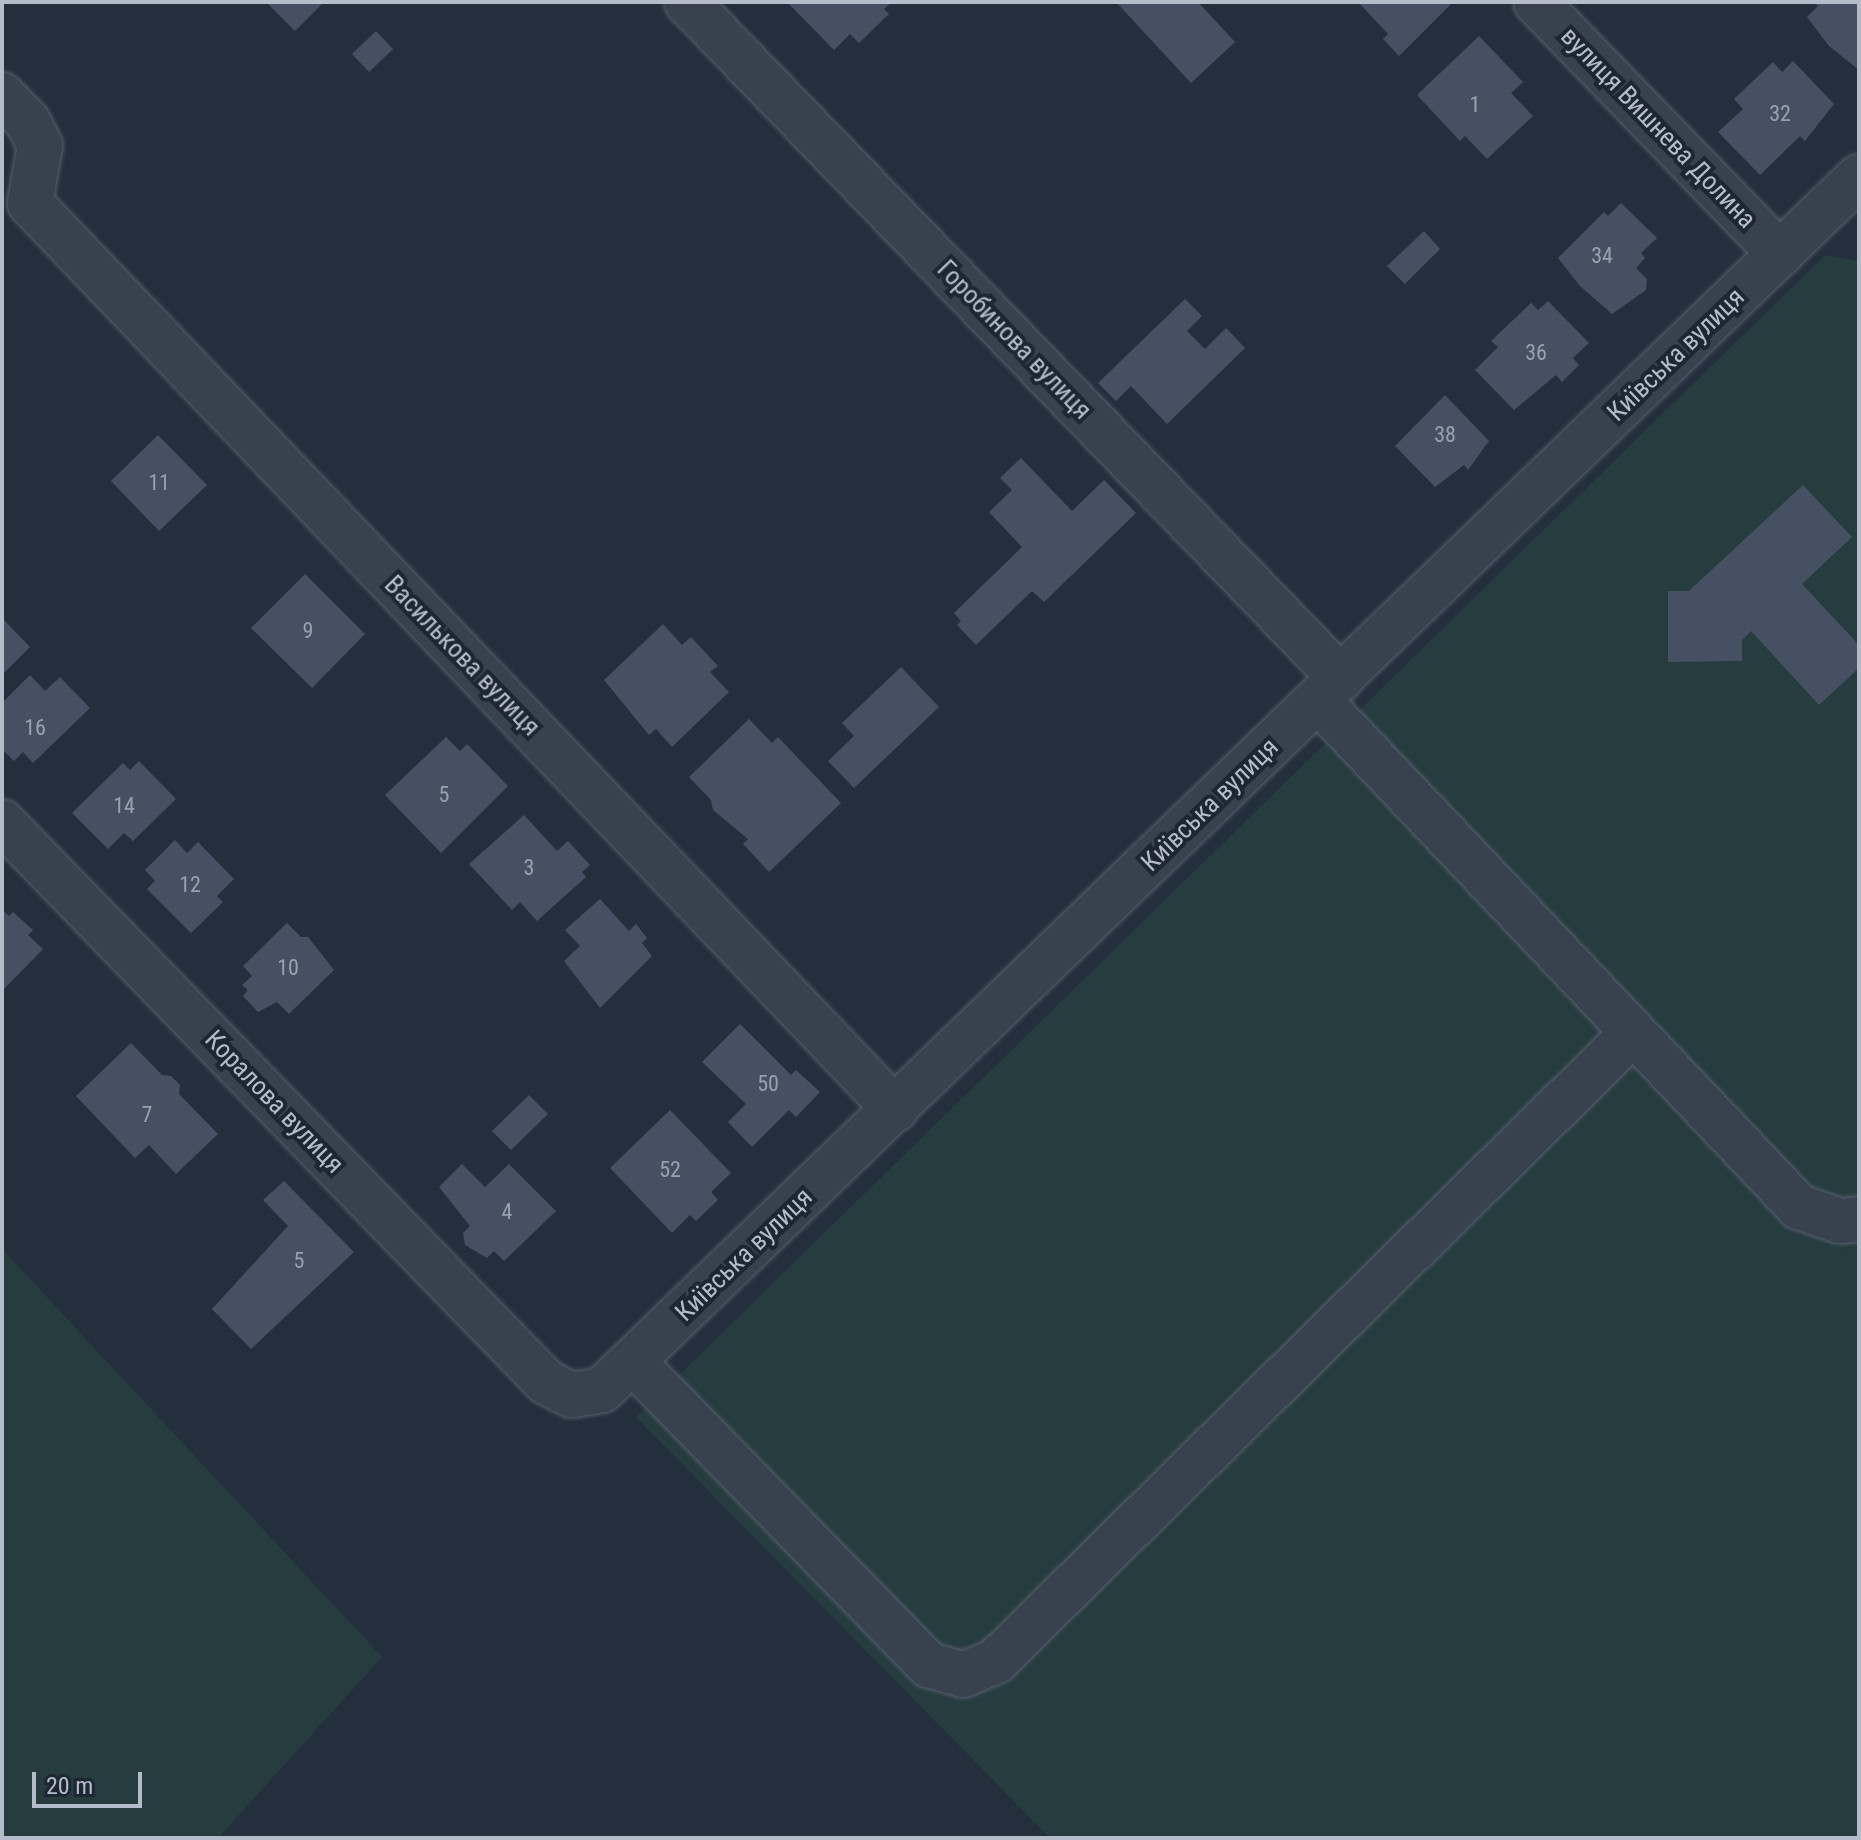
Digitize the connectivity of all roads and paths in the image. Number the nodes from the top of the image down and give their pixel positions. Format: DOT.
graph roads {
  1 [pos="687,2"];
  2 [pos="1536,2"];
  3 [pos="2,95"];
  4 [pos="1859,177"];
  5 [pos="16,205"];
  6 [pos="1780,254"];
  7 [pos="1329,689"];
  8 [pos="2,822"];
  9 [pos="1633,1033"];
  10 [pos="895,1109"];
  11 [pos="1859,1219"];
  12 [pos="633,1362"];
  13 [pos="546,1382"];
  1 -- 7 [label="street, Горобинова вулиця"];
  2 -- 6 [label="street, вулиця Вишнева Долина"];
  3 -- 5 [label="street, Василькова вулиця"];
  4 -- 6 [label="street, Київська вулиця"];
  5 -- 10 [label="street, Василькова вулиця"];
  6 -- 7 [label="street, Київська вулиця"];
  7 -- 9 [label="street, Горобинова вулиця"];
  7 -- 10 [label="street, Київська вулиця"];
  8 -- 13 [label="street, Коралова вулиця"];
  9 -- 11 [label="street, Горобинова вулиця"];
  9 -- 12 [label="street"];
  10 -- 12 [label="street, Київська вулиця"];
  12 -- 13 [label="street, Київська вулиця"];
}
